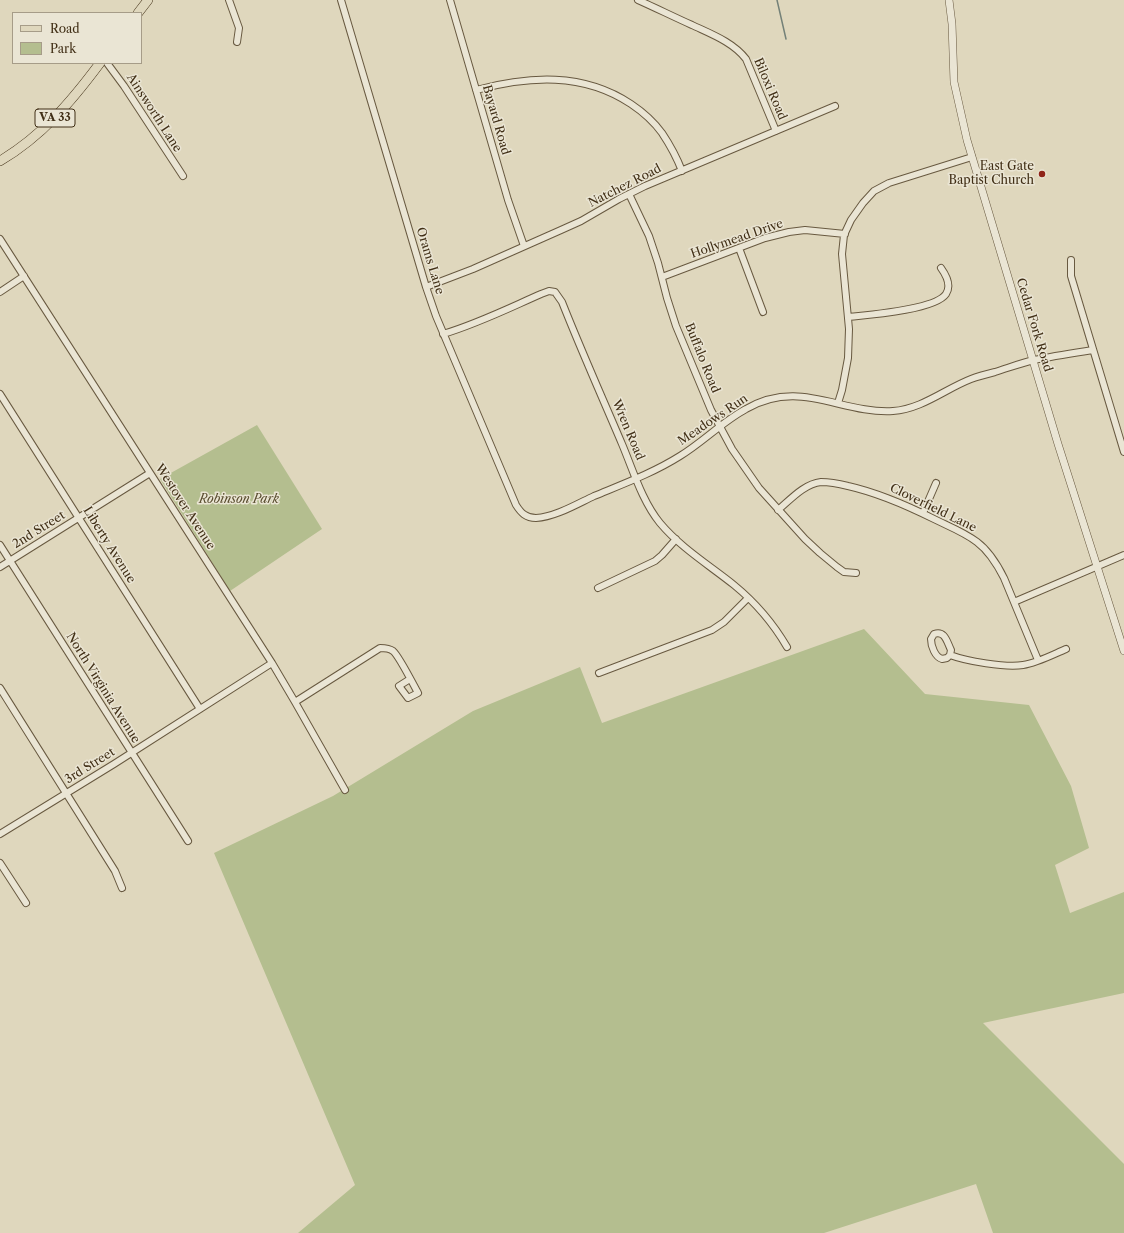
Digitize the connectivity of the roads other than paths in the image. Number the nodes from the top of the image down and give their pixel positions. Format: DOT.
graph roads {
  1 [pos="148,0"];
  2 [pos="229,0"];
  3 [pos="341,0"];
  4 [pos="450,0"];
  5 [pos="638,0"];
  6 [pos="949,0"];
  7 [pos="139,12"];
  8 [pos="237,42"];
  9 [pos="99,64"];
  10 [pos="108,64"];
  11 [pos="476,90"];
  12 [pos="835,106"];
  13 [pos="776,131"];
  14 [pos="972,157"];
  15 [pos="0,161"];
  16 [pos="682,171"];
  17 [pos="183,176"];
  18 [pos="629,194"];
  19 [pos="844,234"];
  20 [pos="0,239"];
  21 [pos="524,246"];
  22 [pos="739,248"];
  23 [pos="1071,260"];
  24 [pos="941,268"];
  25 [pos="24,276"];
  26 [pos="662,277"];
  27 [pos="426,288"];
  28 [pos="0,292"];
  29 [pos="763,312"];
  30 [pos="848,317"];
  31 [pos="443,334"];
  32 [pos="1093,350"];
  33 [pos="1033,360"];
  34 [pos="0,394"];
  35 [pos="838,403"];
  36 [pos="720,427"];
  37 [pos="1122,438"];
  38 [pos="1124,452"];
  39 [pos="150,472"];
  40 [pos="636,478"];
  41 [pos="936,483"];
  42 [pos="778,510"];
  43 [pos="923,513"];
  44 [pos="527,516"];
  45 [pos="78,518"];
  46 [pos="676,539"];
  47 [pos="0,545"];
  48 [pos="1124,555"];
  49 [pos="10,561"];
  50 [pos="0,567"];
  51 [pos="1097,567"];
  52 [pos="856,573"];
  53 [pos="598,588"];
  54 [pos="748,598"];
  55 [pos="1014,602"];
  56 [pos="787,647"];
  57 [pos="1066,649"];
  58 [pos="1124,650"];
  59 [pos="950,655"];
  60 [pos="1038,660"];
  61 [pos="272,663"];
  62 [pos="599,673"];
  63 [pos="410,679"];
  64 [pos="0,688"];
  65 [pos="296,702"];
  66 [pos="200,709"];
  67 [pos="131,753"];
  68 [pos="345,790"];
  69 [pos="66,793"];
  70 [pos="0,834"];
  71 [pos="188,841"];
  72 [pos="0,862"];
  73 [pos="122,888"];
  74 [pos="26,903"];
  1 -- 7 [label="main road"];
  2 -- 8 [label="street"];
  3 -- 27 [label="street, Orams Lane"];
  4 -- 11 [label="street, Bayard Road"];
  5 -- 13 [label="street, Biloxi Road"];
  6 -- 14 [label="street, Cedar Fork Road"];
  9 -- 15 [label="main road, VA 33"];
  10 -- 17 [label="street, Ainsworth Lane"];
  11 -- 16 [label="street"];
  11 -- 21 [label="street, Bayard Road"];
  12 -- 13 [label="street, Natchez Road"];
  13 -- 16 [label="street, Natchez Road"];
  14 -- 19 [label="street"];
  14 -- 33 [label="street, Cedar Fork Road"];
  16 -- 18 [label="street, Natchez Road"];
  18 -- 21 [label="street, Natchez Road"];
  18 -- 26 [label="street, Buffalo Road"];
  19 -- 22 [label="street, Hollymead Drive"];
  19 -- 30 [label="street"];
  20 -- 25 [label="street, Westover Avenue"];
  21 -- 27 [label="street, Natchez Road"];
  22 -- 26 [label="street, Hollymead Drive"];
  22 -- 29 [label="street"];
  23 -- 32 [label="street"];
  24 -- 30 [label="street"];
  25 -- 28 [label="street"];
  25 -- 39 [label="street, Westover Avenue"];
  26 -- 36 [label="street, Buffalo Road"];
  27 -- 31 [label="street, Orams Lane"];
  30 -- 35 [label="street"];
  31 -- 40 [label="street, Wren Road"];
  31 -- 44 [label="street, Orams Lane"];
  32 -- 33 [label="street, Meadows Run"];
  32 -- 37 [label="street"];
  33 -- 35 [label="street, Meadows Run"];
  33 -- 51 [label="street, Cedar Fork Road"];
  34 -- 45 [label="street, Liberty Avenue"];
  35 -- 36 [label="street, Meadows Run"];
  36 -- 40 [label="street, Meadows Run"];
  36 -- 42 [label="street, Buffalo Road"];
  37 -- 38 [label="street"];
  39 -- 45 [label="street, 2nd Street"];
  39 -- 61 [label="street, Westover Avenue"];
  40 -- 44 [label="street, Meadows Run"];
  40 -- 46 [label="street, Wren Road"];
  41 -- 43 [label="street"];
  42 -- 43 [label="street, Cloverfield Lane"];
  42 -- 52 [label="street, Buffalo Road"];
  43 -- 55 [label="street, Cloverfield Lane"];
  45 -- 49 [label="street, 2nd Street"];
  45 -- 66 [label="street, Liberty Avenue"];
  46 -- 53 [label="street"];
  46 -- 54 [label="street, Wren Road"];
  47 -- 49 [label="street, North Virginia Avenue"];
  48 -- 51 [label="street"];
  49 -- 50 [label="street, 2nd Street"];
  49 -- 67 [label="street, North Virginia Avenue"];
  51 -- 55 [label="street"];
  51 -- 58 [label="street, Cedar Fork Road"];
  54 -- 56 [label="street, Wren Road"];
  54 -- 62 [label="street"];
  55 -- 60 [label="street, Cloverfield Lane"];
  57 -- 60 [label="street"];
  59 -- 60 [label="street"];
  61 -- 65 [label="street, Westover Avenue"];
  61 -- 66 [label="street, 3rd Street"];
  63 -- 65 [label="street"];
  64 -- 69 [label="street"];
  65 -- 68 [label="street, Westover Avenue"];
  66 -- 67 [label="street, 3rd Street"];
  67 -- 69 [label="street, 3rd Street"];
  67 -- 71 [label="street, North Virginia Avenue"];
  69 -- 70 [label="street, 3rd Street"];
  69 -- 73 [label="street"];
  72 -- 74 [label="street"];
}
